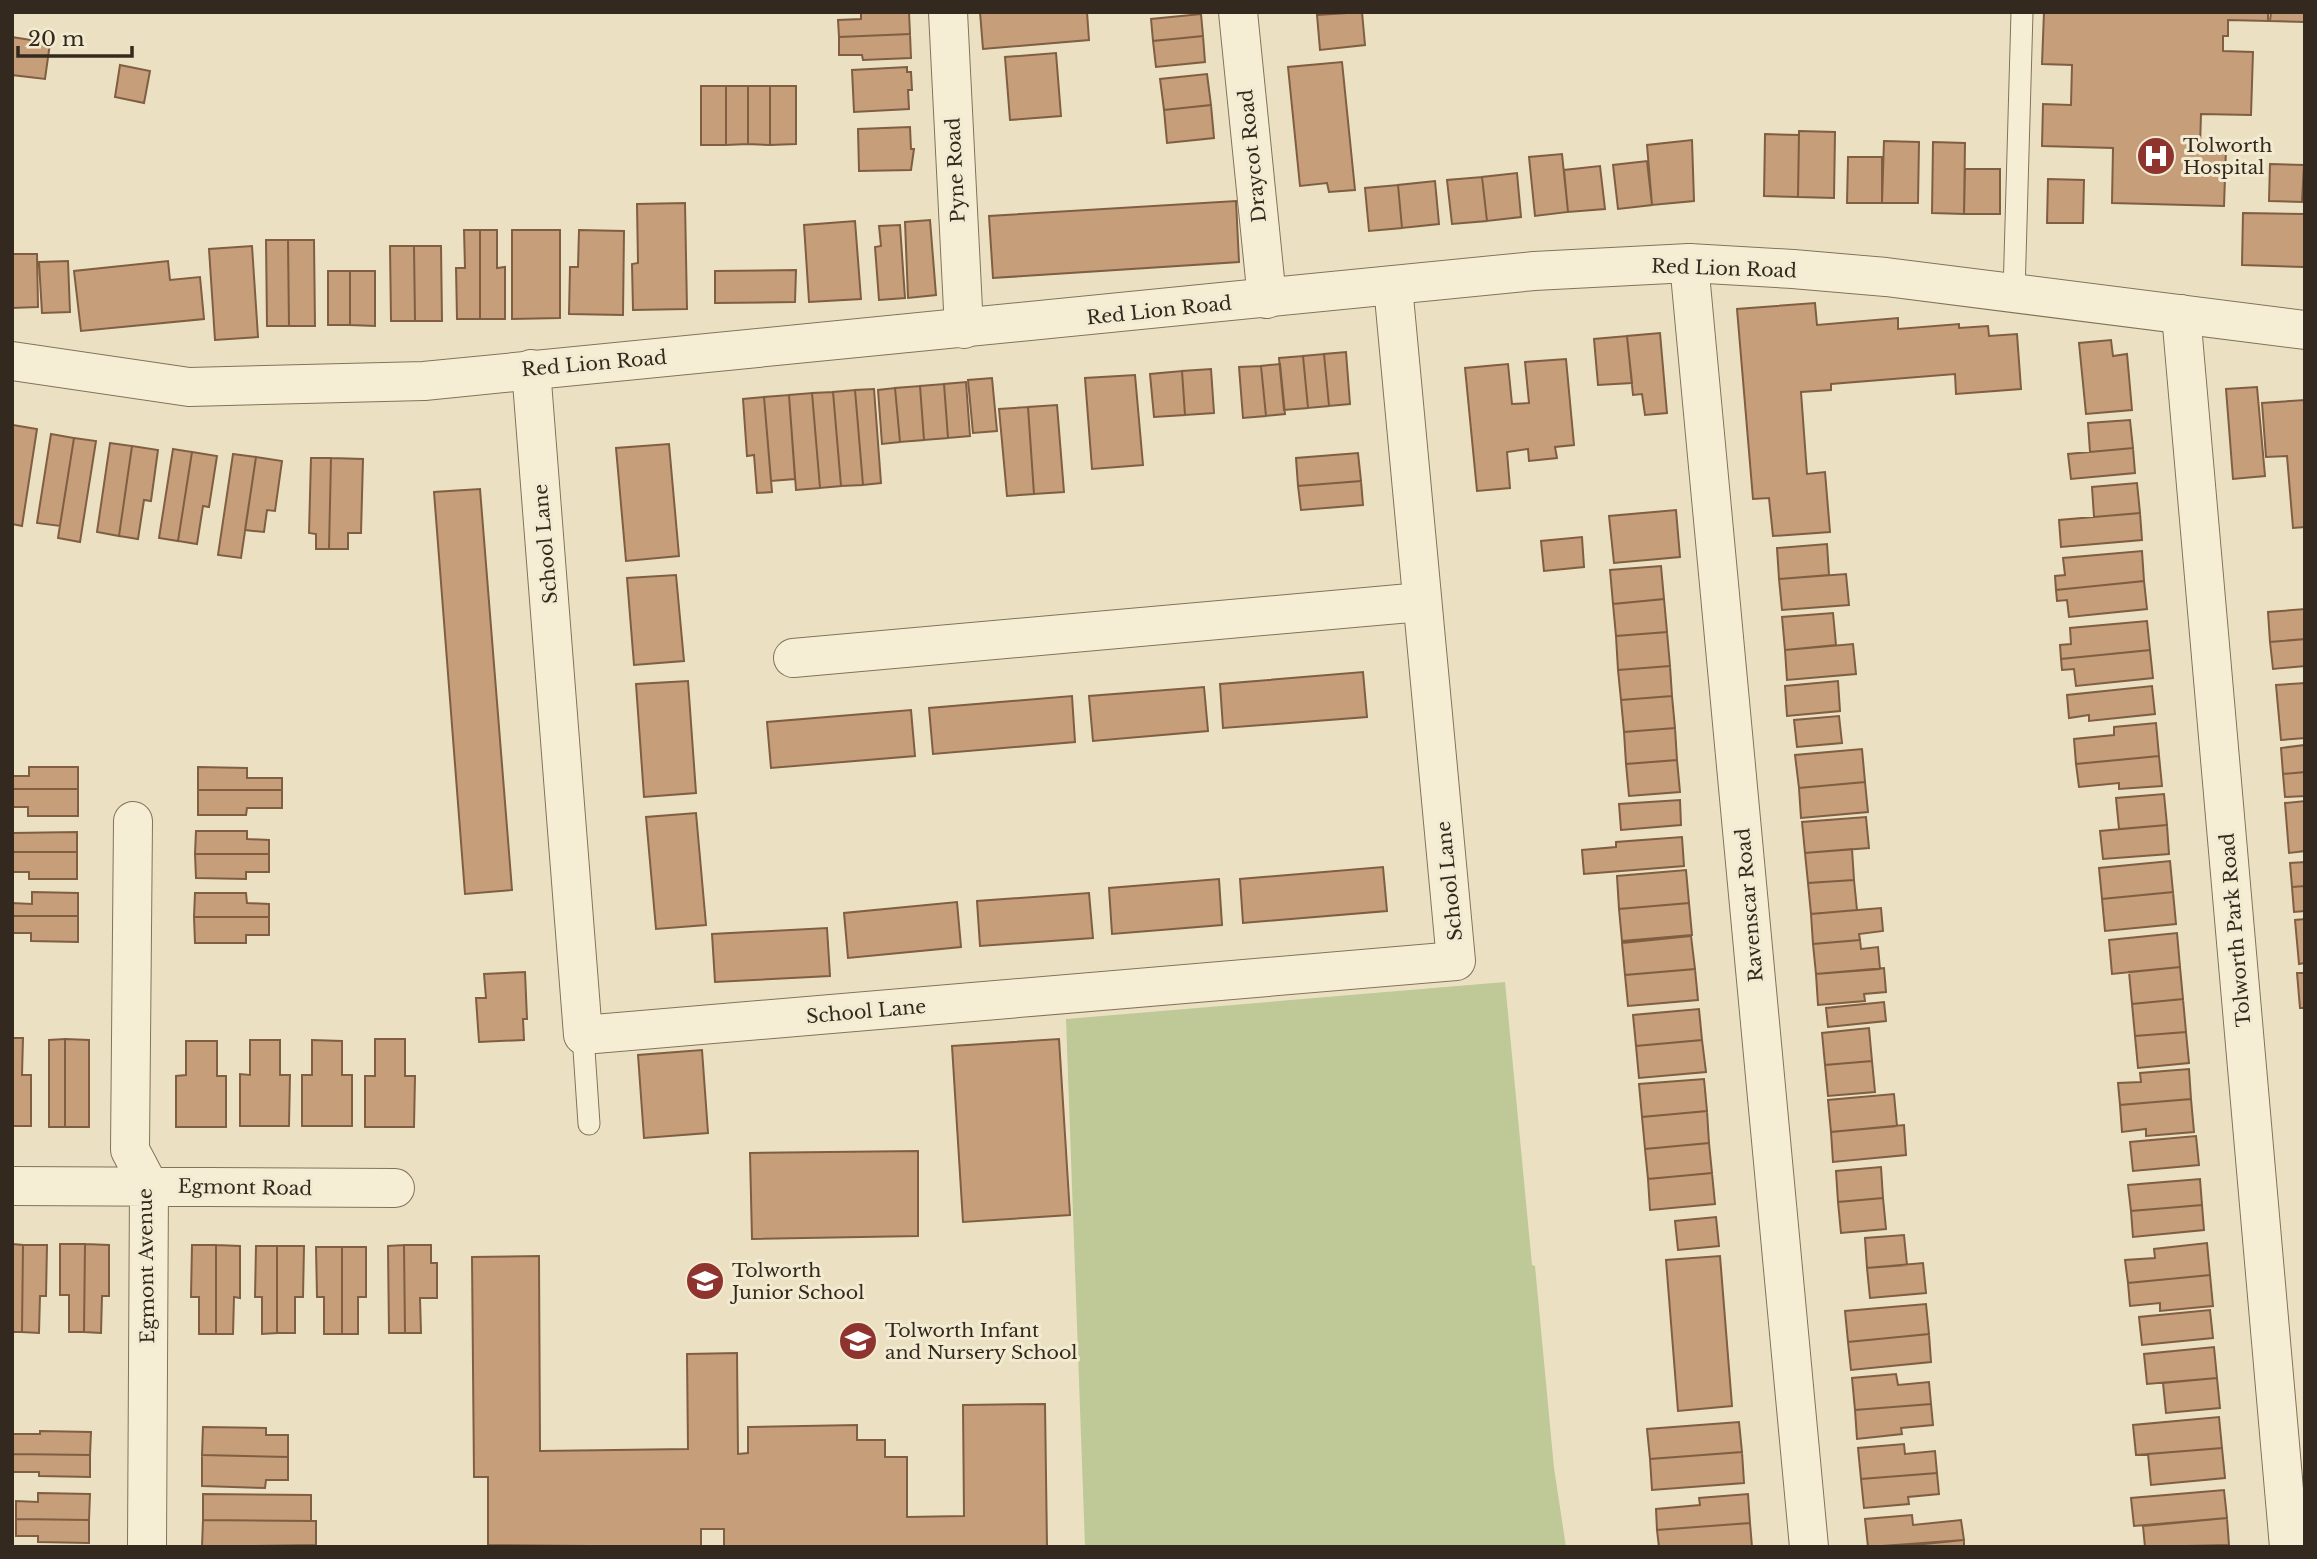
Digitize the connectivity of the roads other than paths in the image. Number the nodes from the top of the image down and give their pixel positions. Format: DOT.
graph roads {
  1 [pos="948,12"];
  2 [pos="1238,12"];
  3 [pos="2022,12"];
  4 [pos="1689,263"];
  5 [pos="1393,286"];
  6 [pos="2014,294"];
  7 [pos="1266,299"];
  8 [pos="2181,314"];
  9 [pos="964,329"];
  10 [pos="2305,330"];
  11 [pos="12,361"];
  12 [pos="531,369"];
  13 [pos="1422,602"];
  14 [pos="793,658"];
  15 [pos="133,821"];
  16 [pos="583,1035"];
  17 [pos="589,1124"];
  18 [pos="12,1186"];
  19 [pos="149,1186"];
  20 [pos="395,1188"];
  21 [pos="148,1547"];
  22 [pos="1809,1547"];
  23 [pos="2289,1547"];
  1 -- 9 [label="street, Pyne Road"];
  2 -- 7 [label="street, Draycot Road"];
  3 -- 6 [label="lane"];
  4 -- 5 [label="street, Red Lion Road"];
  4 -- 6 [label="street, Red Lion Road"];
  4 -- 22 [label="street, Ravenscar Road"];
  5 -- 7 [label="street, Red Lion Road"];
  5 -- 13 [label="street, School Lane"];
  6 -- 8 [label="street, Red Lion Road"];
  7 -- 9 [label="street, Red Lion Road"];
  8 -- 10 [label="street, Red Lion Road"];
  8 -- 23 [label="street, Tolworth Park Road"];
  9 -- 12 [label="street, Red Lion Road"];
  11 -- 12 [label="street, Red Lion Road"];
  12 -- 16 [label="street, School Lane"];
  13 -- 14 [label="street"];
  13 -- 16 [label="street, School Lane"];
  15 -- 19 [label="street, Egmont Avenue"];
  16 -- 17 [label="lane"];
  18 -- 19 [label="street, Egmont Road"];
  19 -- 20 [label="street, Egmont Road"];
  19 -- 21 [label="street, Egmont Avenue"];
}
